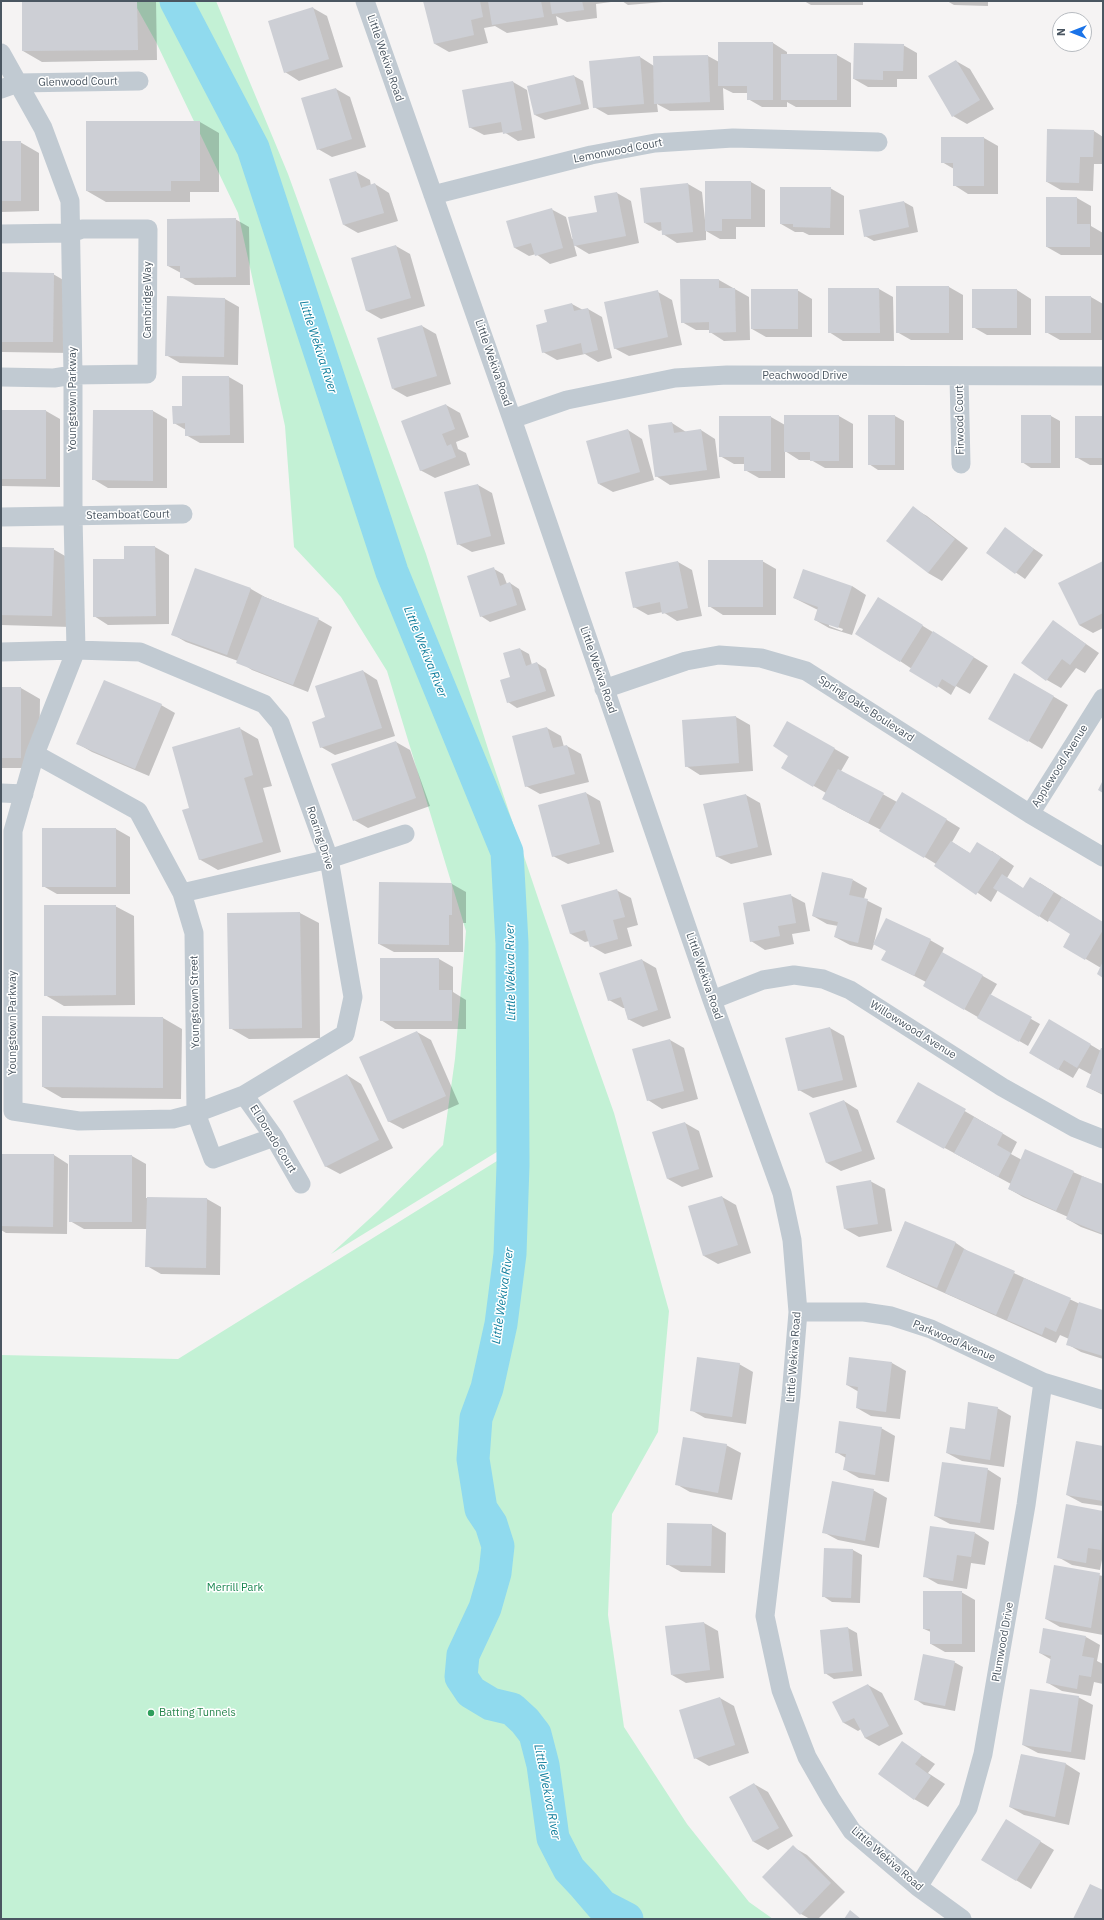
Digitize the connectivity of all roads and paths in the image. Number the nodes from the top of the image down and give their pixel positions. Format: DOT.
graph roads {
  1 [pos="365,1"];
  2 [pos="1,53"];
  3 [pos="139,81"];
  4 [pos="9,86"];
  5 [pos="878,142"];
  6 [pos="433,195"];
  7 [pos="71,233"];
  8 [pos="1,234"];
  9 [pos="73,375"];
  10 [pos="1103,376"];
  11 [pos="959,377"];
  12 [pos="1,378"];
  13 [pos="512,419"];
  14 [pos="961,464"];
  15 [pos="183,514"];
  16 [pos="72,516"];
  17 [pos="1,517"];
  18 [pos="76,650"];
  19 [pos="1,652"];
  20 [pos="604,689"];
  21 [pos="1103,698"];
  22 [pos="35,754"];
  23 [pos="1,793"];
  24 [pos="24,794"];
  25 [pos="1030,814"];
  26 [pos="405,834"];
  27 [pos="1103,858"];
  28 [pos="329,859"];
  29 [pos="182,893"];
  30 [pos="712,1000"];
  31 [pos="244,1095"];
  32 [pos="196,1113"];
  33 [pos="7,1116"];
  34 [pos="274,1138"];
  35 [pos="1103,1139"];
  36 [pos="301,1184"];
  37 [pos="798,1312"];
  38 [pos="1043,1382"];
  39 [pos="1103,1400"];
  40 [pos="918,1887"];
  41 [pos="962,1919"];
  1 -- 6 [label="street, Little Wekiva Road"];
  2 -- 4 [label="street, Youngstown Parkway"];
  3 -- 4 [label="street, Glenwood Court"];
  4 -- 7 [label="street, Youngstown Parkway"];
  5 -- 6 [label="street, Lemonwood Court"];
  6 -- 13 [label="street, Little Wekiva Road"];
  7 -- 8 [label="street"];
  7 -- 9 [label="street, Youngstown Parkway"];
  7 -- 9 [label="street, Cambridge Way"];
  9 -- 12 [label="street"];
  9 -- 16 [label="street, Youngstown Parkway"];
  10 -- 11 [label="street, Peachwood Drive"];
  11 -- 13 [label="street, Peachwood Drive"];
  11 -- 14 [label="street, Firwood Court"];
  13 -- 20 [label="street, Little Wekiva Road"];
  15 -- 16 [label="street, Steamboat Court"];
  16 -- 17 [label="street, Steamboat Court"];
  16 -- 18 [label="street, Youngstown Parkway"];
  18 -- 19 [label="street, Roaring Drive"];
  18 -- 22 [label="street, Youngstown Parkway"];
  18 -- 28 [label="street, Roaring Drive"];
  20 -- 25 [label="street, Spring Oaks Boulevard"];
  20 -- 30 [label="street, Little Wekiva Road"];
  21 -- 25 [label="street, Applewood Avenue"];
  22 -- 24 [label="street, Youngstown Parkway"];
  22 -- 29 [label="street"];
  23 -- 24 [label="street"];
  24 -- 33 [label="street, Youngstown Parkway"];
  25 -- 27 [label="street, Spring Oaks Boulevard"];
  26 -- 28 [label="street"];
  28 -- 29 [label="street"];
  28 -- 31 [label="street, Roaring Drive"];
  29 -- 32 [label="street, Youngstown Street"];
  30 -- 35 [label="street, Willowwood Avenue"];
  30 -- 37 [label="street, Little Wekiva Road"];
  31 -- 32 [label="street, Roaring Drive"];
  31 -- 34 [label="street, El Dorado Court"];
  32 -- 33 [label="street, Youngstown Parkway"];
  32 -- 34 [label="street, Youngstown Street"];
  34 -- 36 [label="street, El Dorado Court"];
  37 -- 38 [label="street, Parkwood Avenue"];
  37 -- 40 [label="street, Little Wekiva Road"];
  38 -- 39 [label="street, Parkwood Avenue"];
  38 -- 40 [label="street, Plumwood Drive"];
  40 -- 41 [label="street, Little Wekiva Road"];
}
